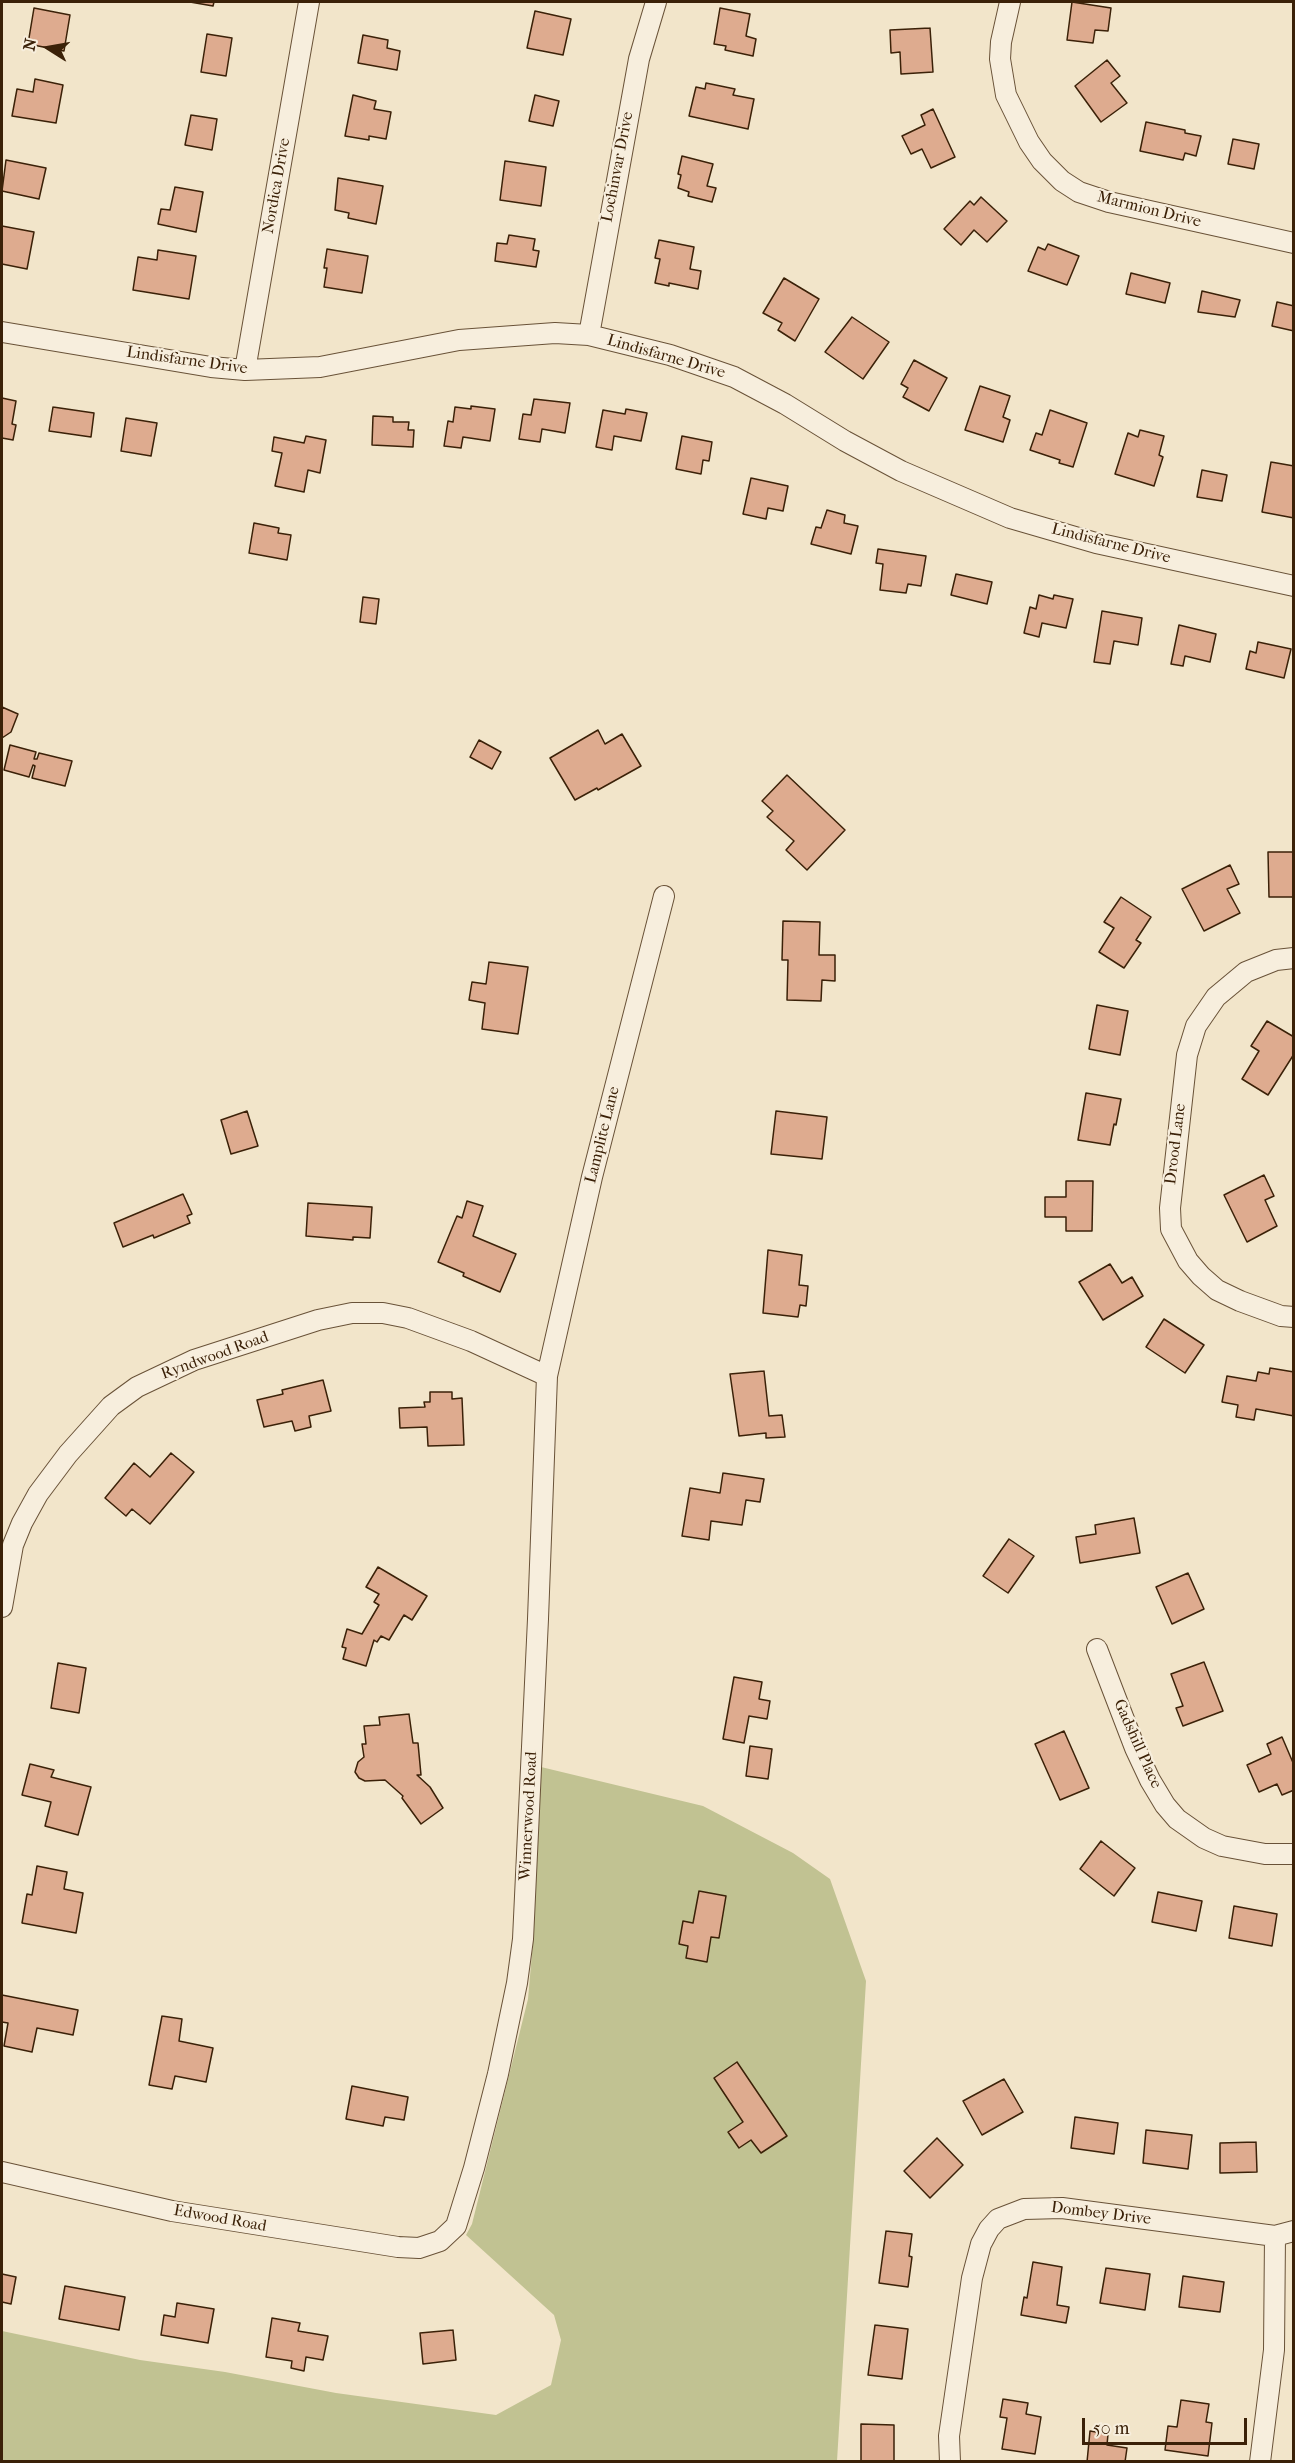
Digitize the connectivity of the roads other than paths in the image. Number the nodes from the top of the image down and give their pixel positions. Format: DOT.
graph roads {
  1 [pos="309,2"];
  2 [pos="656,2"];
  3 [pos="1010,2"];
  4 [pos="1293,243"];
  5 [pos="2,332"];
  6 [pos="589,335"];
  7 [pos="245,370"];
  8 [pos="1293,586"];
  9 [pos="664,896"];
  10 [pos="1293,958"];
  11 [pos="1293,1317"];
  12 [pos="547,1376"];
  13 [pos="2,1607"];
  14 [pos="1097,1648"];
  15 [pos="1293,1854"];
  16 [pos="2,2172"];
  17 [pos="1284,2234"];
  18 [pos="440,2241"];
  19 [pos="950,2462"];
  20 [pos="1260,2462"];
  1 -- 7 [label="street, Nordica Drive"];
  2 -- 6 [label="street, Lochinvar Drive"];
  3 -- 4 [label="street, Marmion Drive"];
  5 -- 7 [label="street, Lindisfarne Drive"];
  6 -- 7 [label="street, Lindisfarne Drive"];
  6 -- 8 [label="street, Lindisfarne Drive"];
  9 -- 12 [label="street, Lamplite Lane"];
  10 -- 11 [label="street, Drood Lane"];
  12 -- 13 [label="street, Ryndwood Road"];
  12 -- 18 [label="street, Winnerwood Road"];
  14 -- 15 [label="street, Gadshill Place"];
  16 -- 18 [label="street, Edwood Road"];
  17 -- 19 [label="street, Dombey Drive"];
  17 -- 20 [label="street, Dombey Drive"];
}
